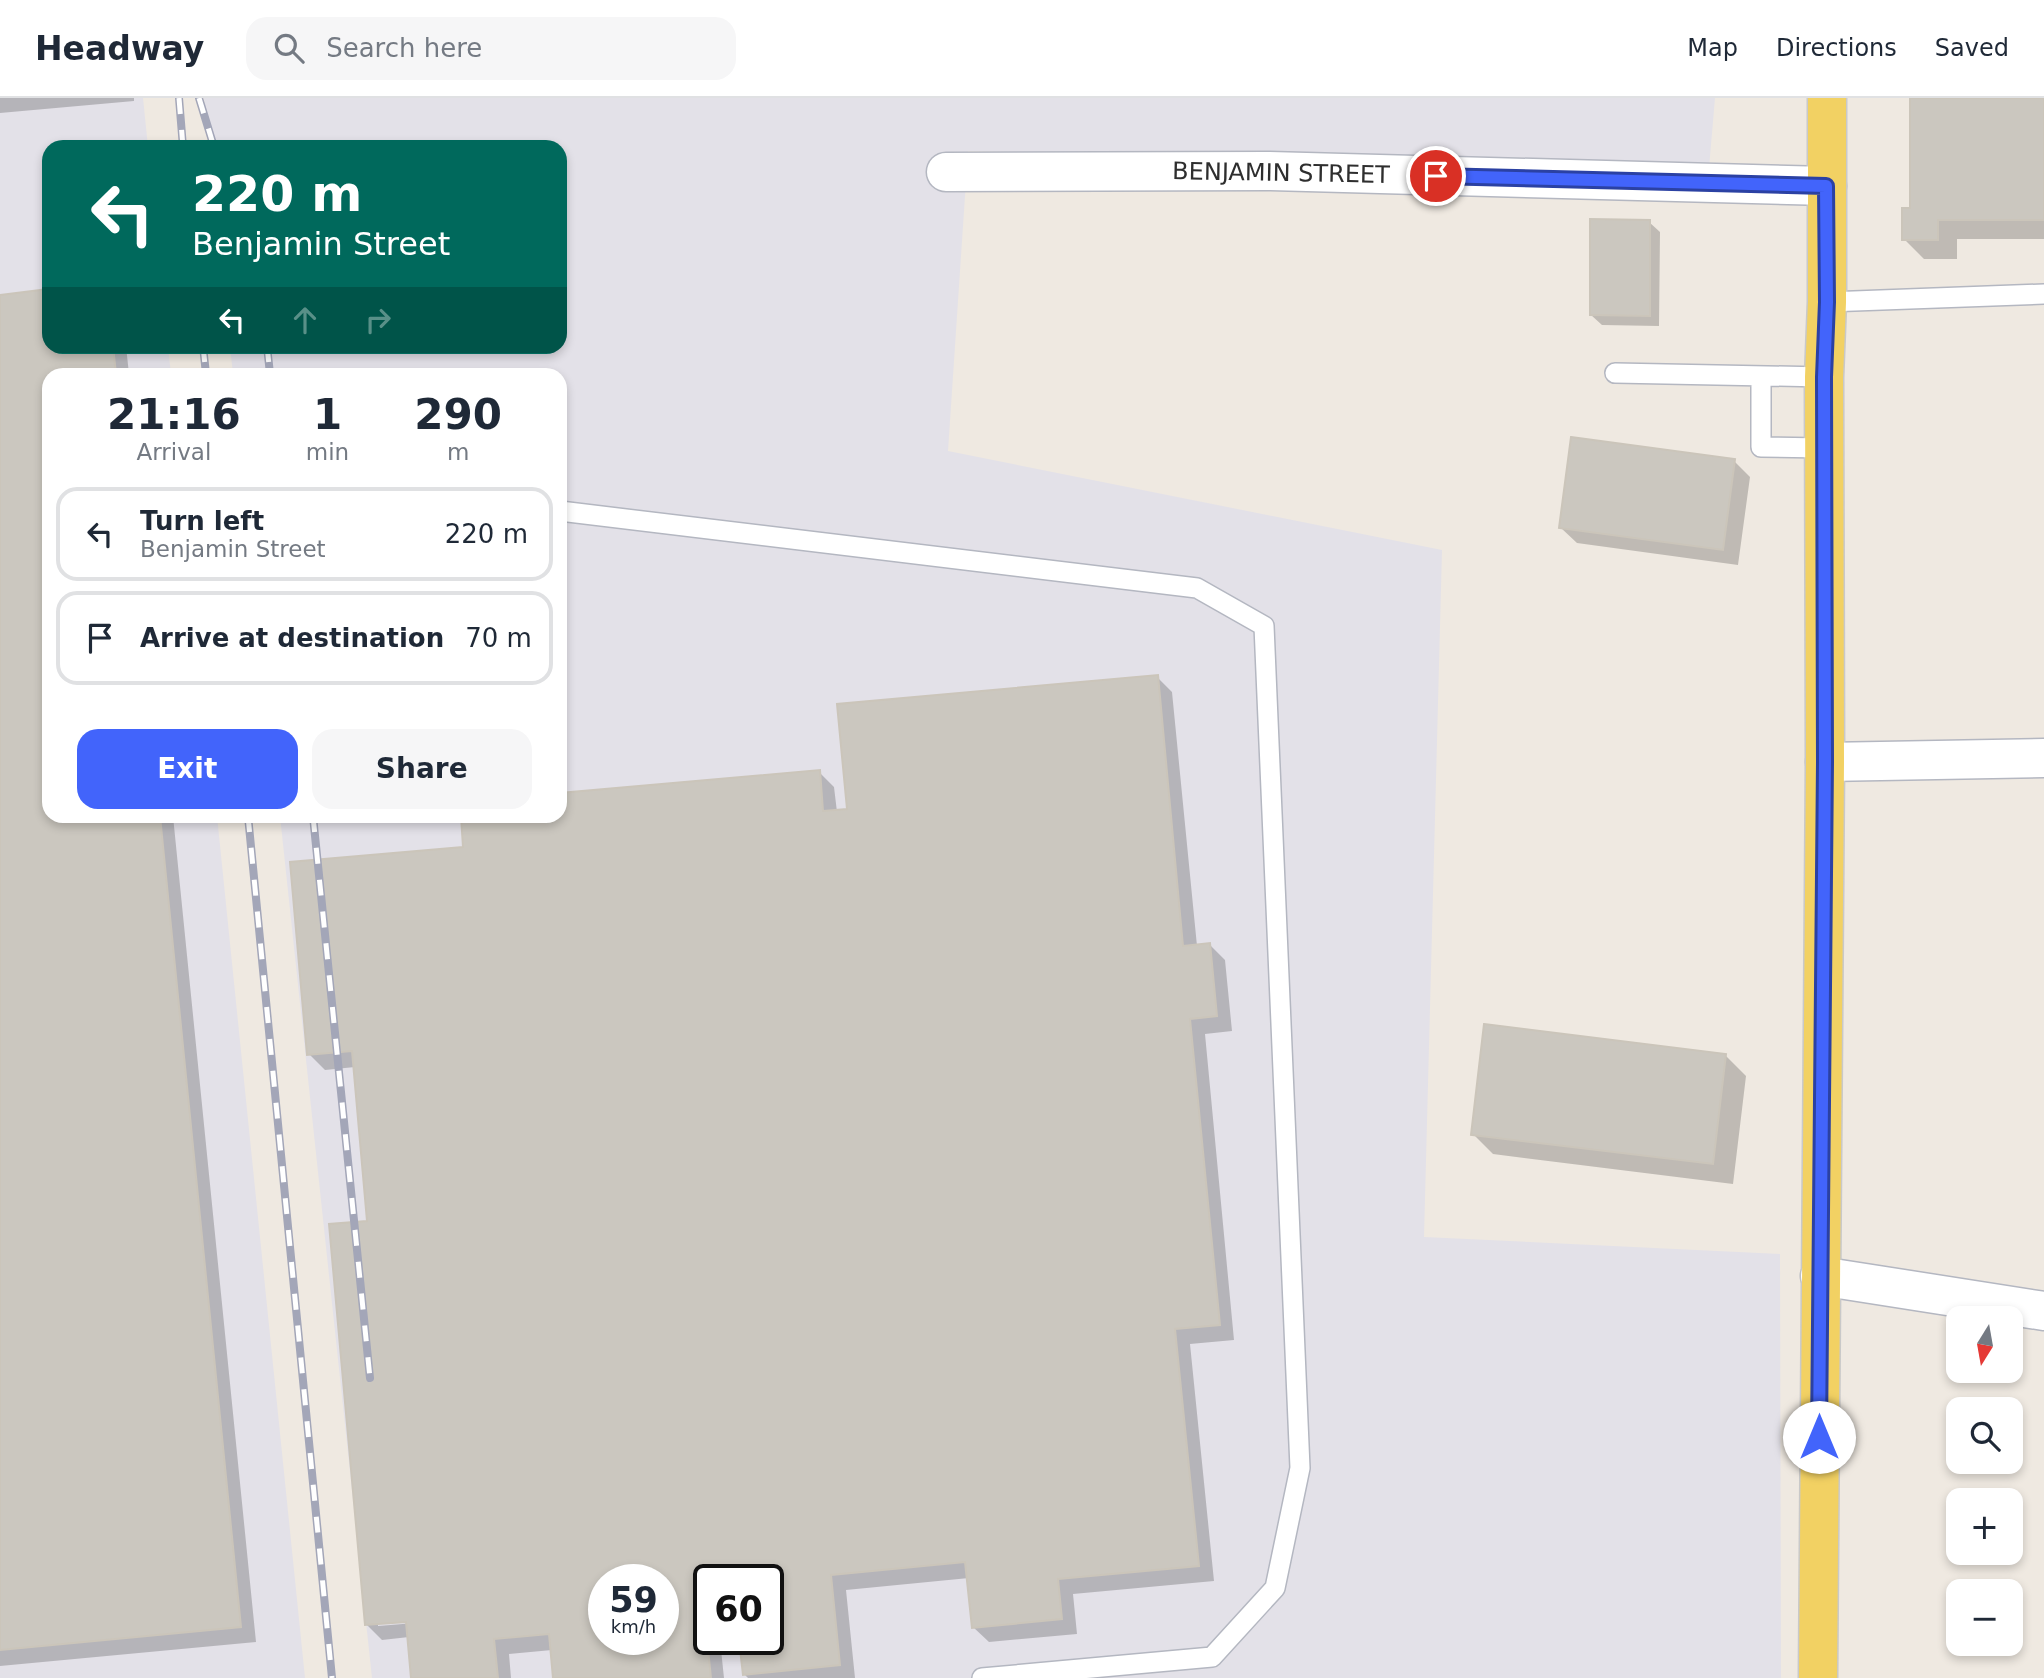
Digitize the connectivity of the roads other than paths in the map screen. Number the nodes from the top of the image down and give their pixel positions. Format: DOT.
graph roads {
  1 [pos="1827,98"];
  2 [pos="946,172"];
  3 [pos="1826,186"];
  4 [pos="2044,294"];
  5 [pos="1827,302"];
  6 [pos="1615,373"];
  7 [pos="1761,376"];
  8 [pos="1824,377"];
  9 [pos="1824,448"];
  10 [pos="567,512"];
  11 [pos="2044,758"];
  12 [pos="1825,762"];
  13 [pos="1820,1276"];
  14 [pos="2044,1311"];
  15 [pos="982,1678"];
  16 [pos="1818,1678"];
  1 -- 3 [label="main road"];
  2 -- 3 [label="street, BENJAMIN STREET"];
  3 -- 5 [label="main road"];
  4 -- 5 [label="lane"];
  5 -- 8 [label="main road"];
  6 -- 7 [label="lane"];
  7 -- 8 [label="lane"];
  7 -- 9 [label="lane"];
  8 -- 9 [label="main road"];
  9 -- 12 [label="main road"];
  10 -- 15 [label="lane"];
  11 -- 12 [label="street"];
  12 -- 13 [label="main road"];
  13 -- 14 [label="street"];
  13 -- 16 [label="main road"];
}
